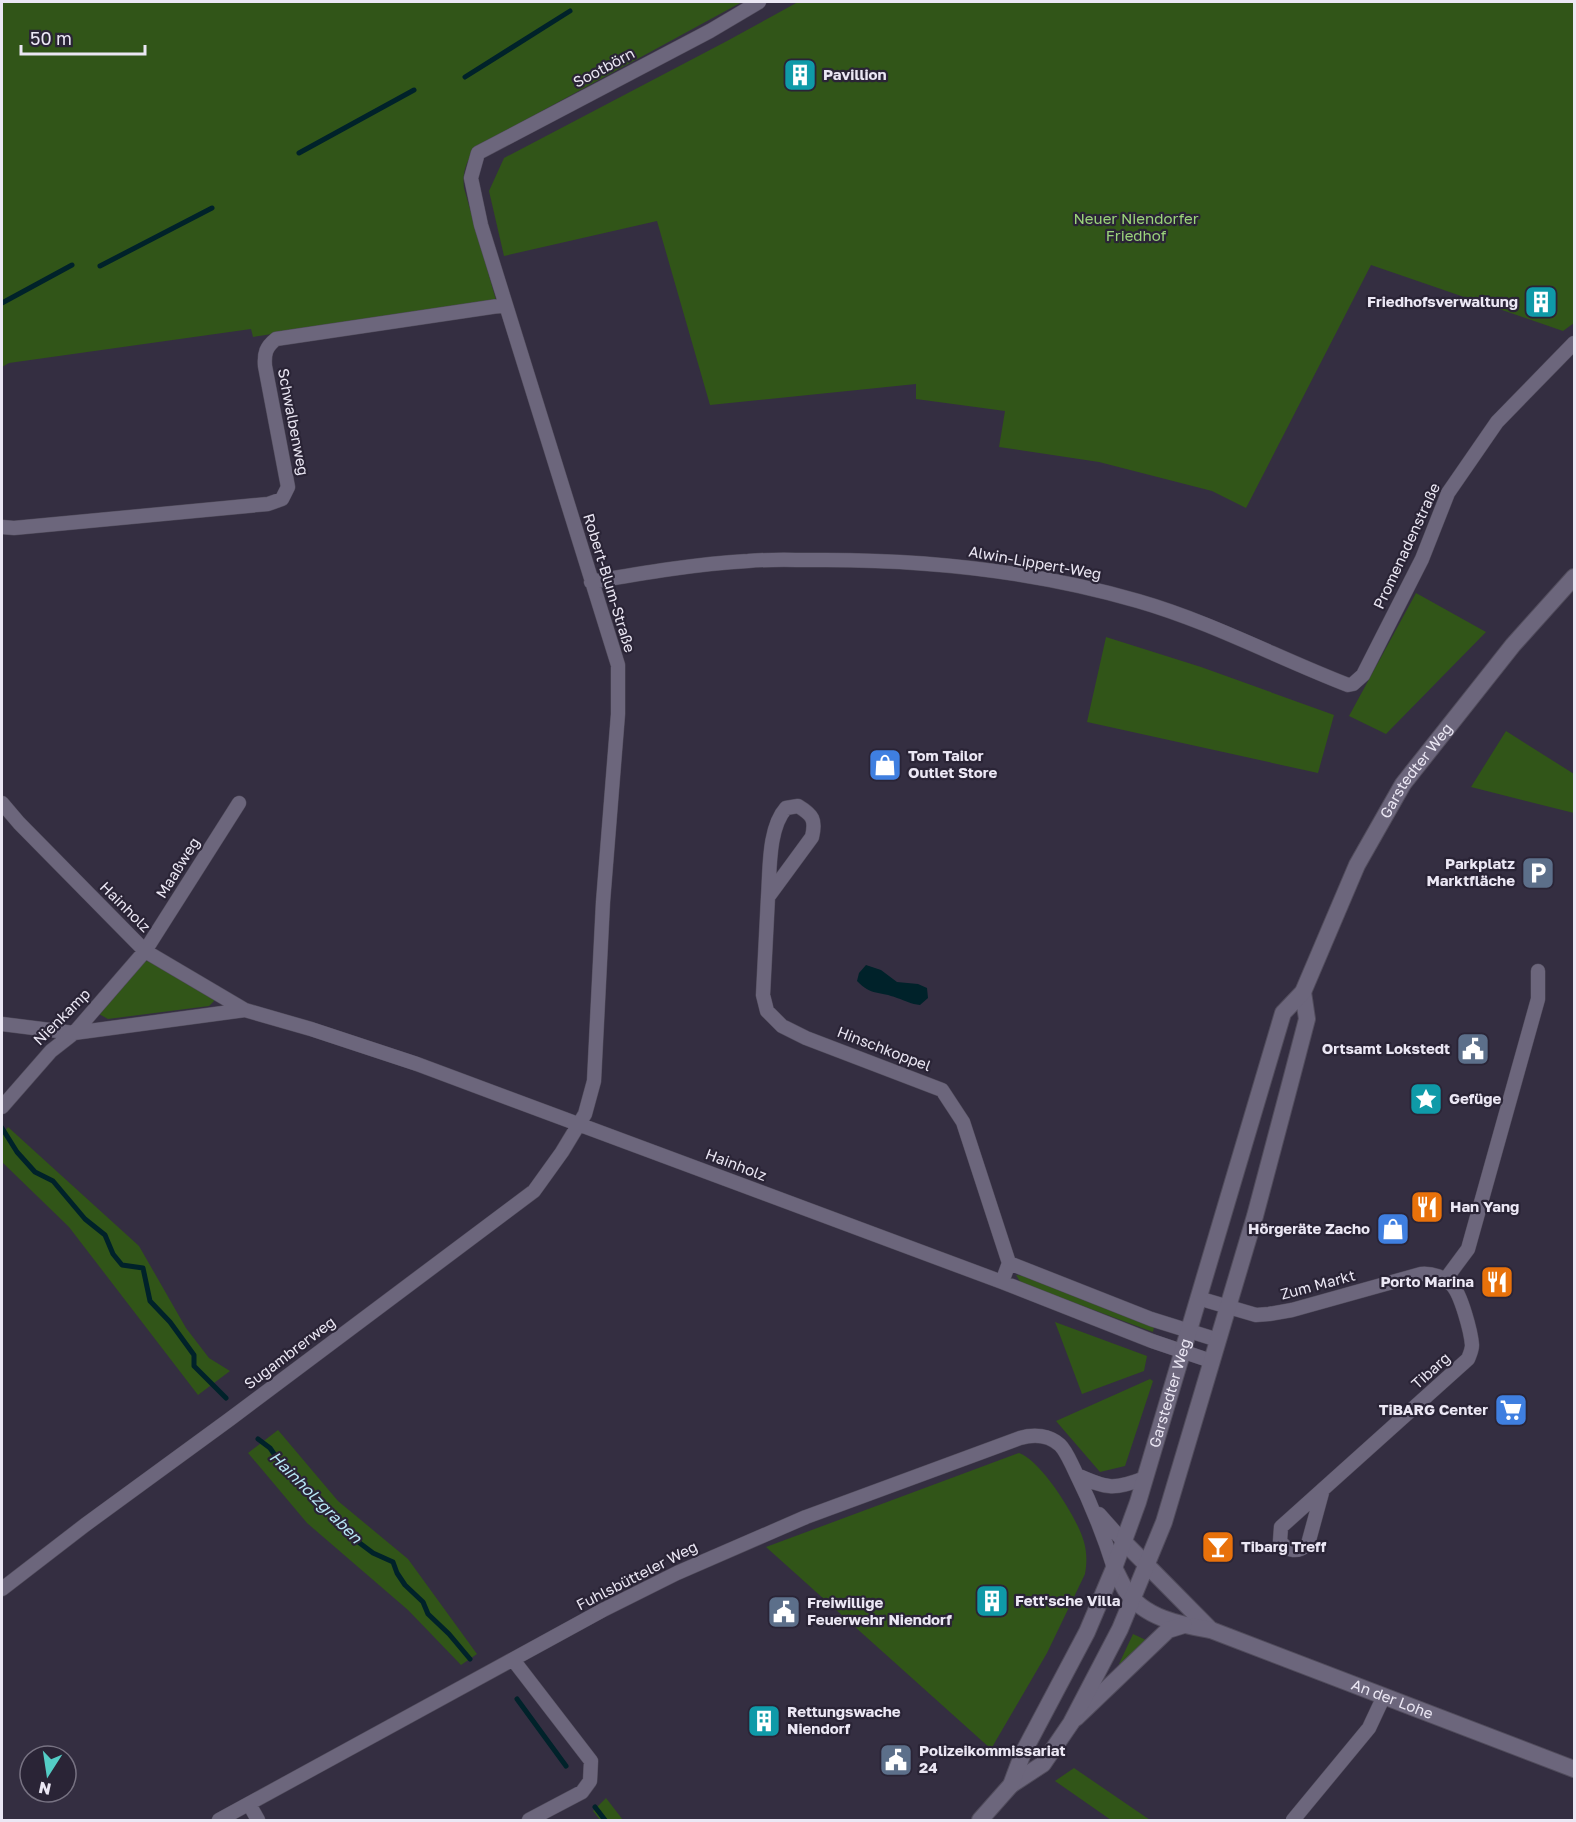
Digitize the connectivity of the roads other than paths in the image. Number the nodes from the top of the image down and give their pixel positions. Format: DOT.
graph roads {
  1 [pos="759,2"];
  2 [pos="472,169"];
  3 [pos="505,305"];
  4 [pos="1575,343"];
  5 [pos="2,527"];
  6 [pos="1575,577"];
  7 [pos="591,582"];
  8 [pos="1348,685"];
  9 [pos="2,803"];
  10 [pos="239,803"];
  11 [pos="768,897"];
  12 [pos="146,951"];
  13 [pos="1538,971"];
  14 [pos="1303,992"];
  15 [pos="245,1010"];
  16 [pos="2,1024"];
  17 [pos="74,1033"];
  18 [pos="2,1107"];
  19 [pos="578,1125"];
  20 [pos="1009,1263"];
  21 [pos="1445,1280"];
  22 [pos="1002,1282"];
  23 [pos="1198,1298"];
  24 [pos="1228,1308"];
  25 [pos="1189,1331"];
  26 [pos="1218,1340"];
  27 [pos="1183,1351"];
  28 [pos="1211,1361"];
  29 [pos="1077,1475"];
  30 [pos="1145,1478"];
  31 [pos="1323,1489"];
  32 [pos="1093,1508"];
  33 [pos="1124,1542"];
  34 [pos="1147,1567"];
  35 [pos="1114,1568"];
  36 [pos="2,1589"];
  37 [pos="1133,1599"];
  38 [pos="1184,1625"];
  39 [pos="1211,1630"];
  40 [pos="514,1660"];
  41 [pos="1384,1696"];
  42 [pos="1071,1723"];
  43 [pos="1575,1769"];
  44 [pos="1011,1785"];
  45 [pos="249,1804"];
  46 [pos="219,1821"];
  47 [pos="258,1821"];
  48 [pos="529,1821"];
  49 [pos="980,1821"];
  50 [pos="1293,1821"];
  1 -- 2 [label="street, Sootbörn"];
  2 -- 3 [label="street, Robert-Blum-Straße"];
  3 -- 5 [label="street, Schwalbenweg"];
  3 -- 7 [label="street, Robert-Blum-Straße"];
  4 -- 8 [label="street, Promenadenstraße"];
  6 -- 14 [label="main road, Garstedter Weg"];
  7 -- 8 [label="street, Alwin-Lippert-Weg"];
  7 -- 19 [label="street, Robert-Blum-Straße"];
  9 -- 12 [label="street, Hainholz"];
  10 -- 12 [label="street, Maaßweg"];
  11 -- 11 [label="street, Hinschkoppel"];
  11 -- 20 [label="street, Hinschkoppel"];
  12 -- 15 [label="street, Hainholz"];
  12 -- 17 [label="street, Nienkamp"];
  13 -- 21 [label="street"];
  14 -- 23 [label="main road, Garstedter Weg"];
  14 -- 24 [label="main road, Garstedter Weg"];
  15 -- 17 [label="street, Hainholz"];
  15 -- 19 [label="street, Hainholz"];
  16 -- 17 [label="street, Hainholz"];
  17 -- 18 [label="street, Nienkamp"];
  19 -- 22 [label="street, Hainholz"];
  19 -- 36 [label="street, Sugambrerweg"];
  20 -- 22 [label="street"];
  20 -- 25 [label="street"];
  21 -- 24 [label="street, Zum Markt"];
  21 -- 31 [label="street, Tibarg"];
  22 -- 27 [label="street, Hainholz"];
  23 -- 24 [label="street, Zum Markt"];
  23 -- 25 [label="main road, Garstedter Weg"];
  24 -- 26 [label="main road, Garstedter Weg"];
  25 -- 26 [label="street"];
  25 -- 27 [label="main road, Garstedter Weg"];
  26 -- 28 [label="main road, Garstedter Weg"];
  27 -- 28 [label="street, Hainholz"];
  27 -- 30 [label="main road, Garstedter Weg"];
  28 -- 34 [label="main road, Garstedter Weg"];
  29 -- 30 [label="street"];
  29 -- 32 [label="street, Fuhlsbütteler Weg"];
  29 -- 40 [label="street, Fuhlsbütteler Weg"];
  30 -- 33 [label="main road, Garstedter Weg"];
  32 -- 33 [label="street, Fuhlsbütteler Weg"];
  32 -- 35 [label="street, Fuhlsbütteler Weg"];
  33 -- 34 [label="main road, An der Lohe"];
  33 -- 35 [label="main road, Garstedter Weg"];
  34 -- 37 [label="main road, Garstedter Weg"];
  34 -- 39 [label="main road, An der Lohe"];
  35 -- 37 [label="main road, An der Lohe"];
  35 -- 44 [label="main road, Garstedter Weg"];
  37 -- 38 [label="main road, An der Lohe"];
  37 -- 42 [label="main road, Garstedter Weg"];
  38 -- 39 [label="main road, An der Lohe"];
  38 -- 42 [label="main road, Garstedter Weg"];
  39 -- 41 [label="main road, An der Lohe"];
  40 -- 45 [label="street, Fuhlsbütteler Weg"];
  40 -- 48 [label="street"];
  41 -- 43 [label="main road, An der Lohe"];
  41 -- 50 [label="street"];
  42 -- 44 [label="main road, Garstedter Weg"];
  44 -- 49 [label="main road, Garstedter Weg"];
  45 -- 46 [label="street, Fuhlsbütteler Weg"];
  45 -- 47 [label="street"];
}
